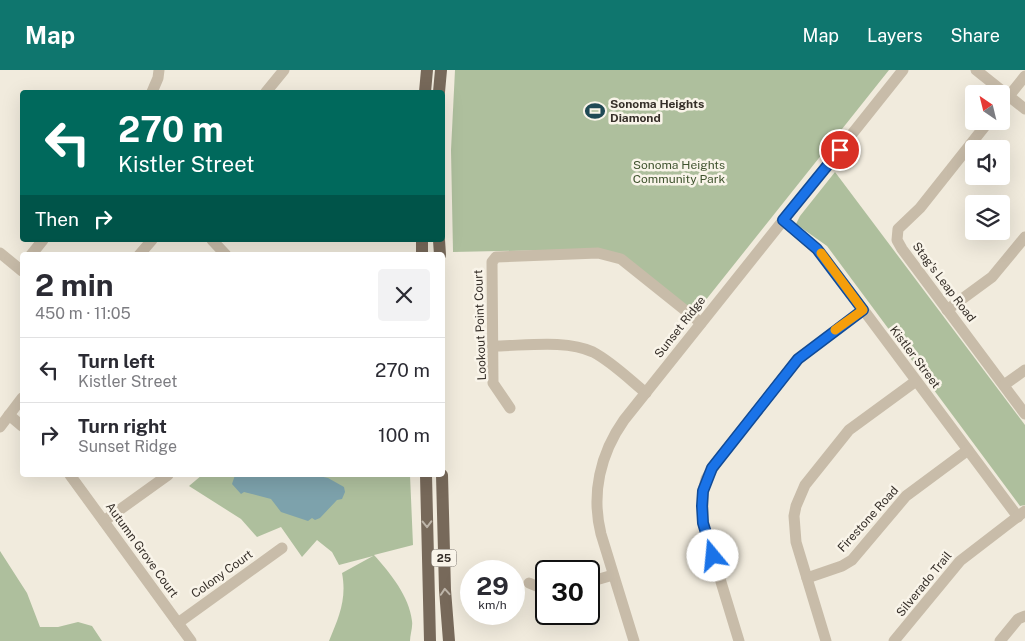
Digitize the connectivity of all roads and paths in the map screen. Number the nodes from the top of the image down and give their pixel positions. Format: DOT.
graph roads {
  1 [pos="159,70"];
  2 [pos="284,70"];
  3 [pos="427,70"];
  4 [pos="440,70"];
  5 [pos="903,70"];
  6 [pos="976,70"];
  7 [pos="1025,76"];
  8 [pos="995,85"];
  9 [pos="153,90"];
  10 [pos="268,90"];
  11 [pos="425,90"];
  12 [pos="439,90"];
  13 [pos="1010,95"];
  14 [pos="1010,97"];
  15 [pos="1025,109"];
  16 [pos="982,130"];
  17 [pos="783,220"];
  18 [pos="1025,238"];
  19 [pos="41,242"];
  20 [pos="150,242"];
  21 [pos="214,242"];
  22 [pos="0,252"];
  23 [pos="33,252"];
  24 [pos="142,252"];
  25 [pos="223,252"];
  26 [pos="20,267"];
  27 [pos="863,310"];
  28 [pos="947,310"];
  29 [pos="701,323"];
  30 [pos="493,346"];
  31 [pos="1025,370"];
  32 [pos="916,381"];
  33 [pos="1004,385"];
  34 [pos="646,393"];
  35 [pos="20,401"];
  36 [pos="510,408"];
  37 [pos="1025,414"];
  38 [pos="9,415"];
  39 [pos="20,424"];
  40 [pos="0,427"];
  41 [pos="968,450"];
  42 [pos="71,477"];
  43 [pos="165,477"];
  44 [pos="426,477"];
  45 [pos="442,477"];
  46 [pos="1021,514"];
  47 [pos="104,521"];
  48 [pos="282,548"];
  49 [pos="613,575"];
  50 [pos="807,578"];
  51 [pos="600,579"];
  52 [pos="529,583"];
  53 [pos="535,585"];
  54 [pos="1025,616"];
  55 [pos="178,623"];
  56 [pos="191,641"];
  57 [pos="430,641"];
  58 [pos="449,641"];
  59 [pos="634,641"];
  60 [pos="739,641"];
  61 [pos="826,641"];
  62 [pos="894,641"];
  63 [pos="1000,641"];
  1 -- 9 [label="street"];
  2 -- 10 [label="street"];
  3 -- 11 [label="main road"];
  4 -- 12 [label="main road"];
  5 -- 17 [label="street, Sunset Ridge"];
  6 -- 8 [label="street"];
  7 -- 13 [label="street"];
  14 -- 15 [label="street"];
  16 -- 28 [label="street, Stag's Leap Road"];
  17 -- 27 [label="street, Kistler Street"];
  17 -- 29 [label="street, Sunset Ridge"];
  18 -- 28 [label="street"];
  19 -- 23 [label="street"];
  20 -- 24 [label="street"];
  21 -- 25 [label="street"];
  22 -- 26 [label="street"];
  27 -- 32 [label="street, Kistler Street"];
  27 -- 60 [label="street"];
  28 -- 33 [label="street, Stag's Leap Road"];
  29 -- 30 [label="street, Lookout Point Court"];
  29 -- 34 [label="street, Sunset Ridge"];
  30 -- 34 [label="street"];
  30 -- 36 [label="street, Lookout Point Court"];
  31 -- 33 [label="street"];
  32 -- 41 [label="street, Kistler Street"];
  32 -- 50 [label="street"];
  33 -- 37 [label="street, Stag's Leap Road"];
  34 -- 49 [label="street, Sunset Ridge"];
  35 -- 38 [label="street"];
  38 -- 39 [label="street"];
  38 -- 40 [label="street"];
  41 -- 46 [label="street, Kistler Street"];
  41 -- 50 [label="street, Firestone Road"];
  42 -- 47 [label="street, Autumn Grove Court"];
  43 -- 47 [label="street"];
  44 -- 57 [label="main road, 25, one-way"];
  58 -- 45 [label="main road, 25, one-way"];
  46 -- 62 [label="street, Silverado Trail"];
  47 -- 55 [label="street, Autumn Grove Court"];
  48 -- 55 [label="street, Colony Court"];
  49 -- 51 [label="street"];
  49 -- 59 [label="street, Sunset Ridge"];
  50 -- 61 [label="street"];
  52 -- 53 [label="street"];
  54 -- 63 [label="street"];
  55 -- 56 [label="street, Autumn Grove Court"];
}
